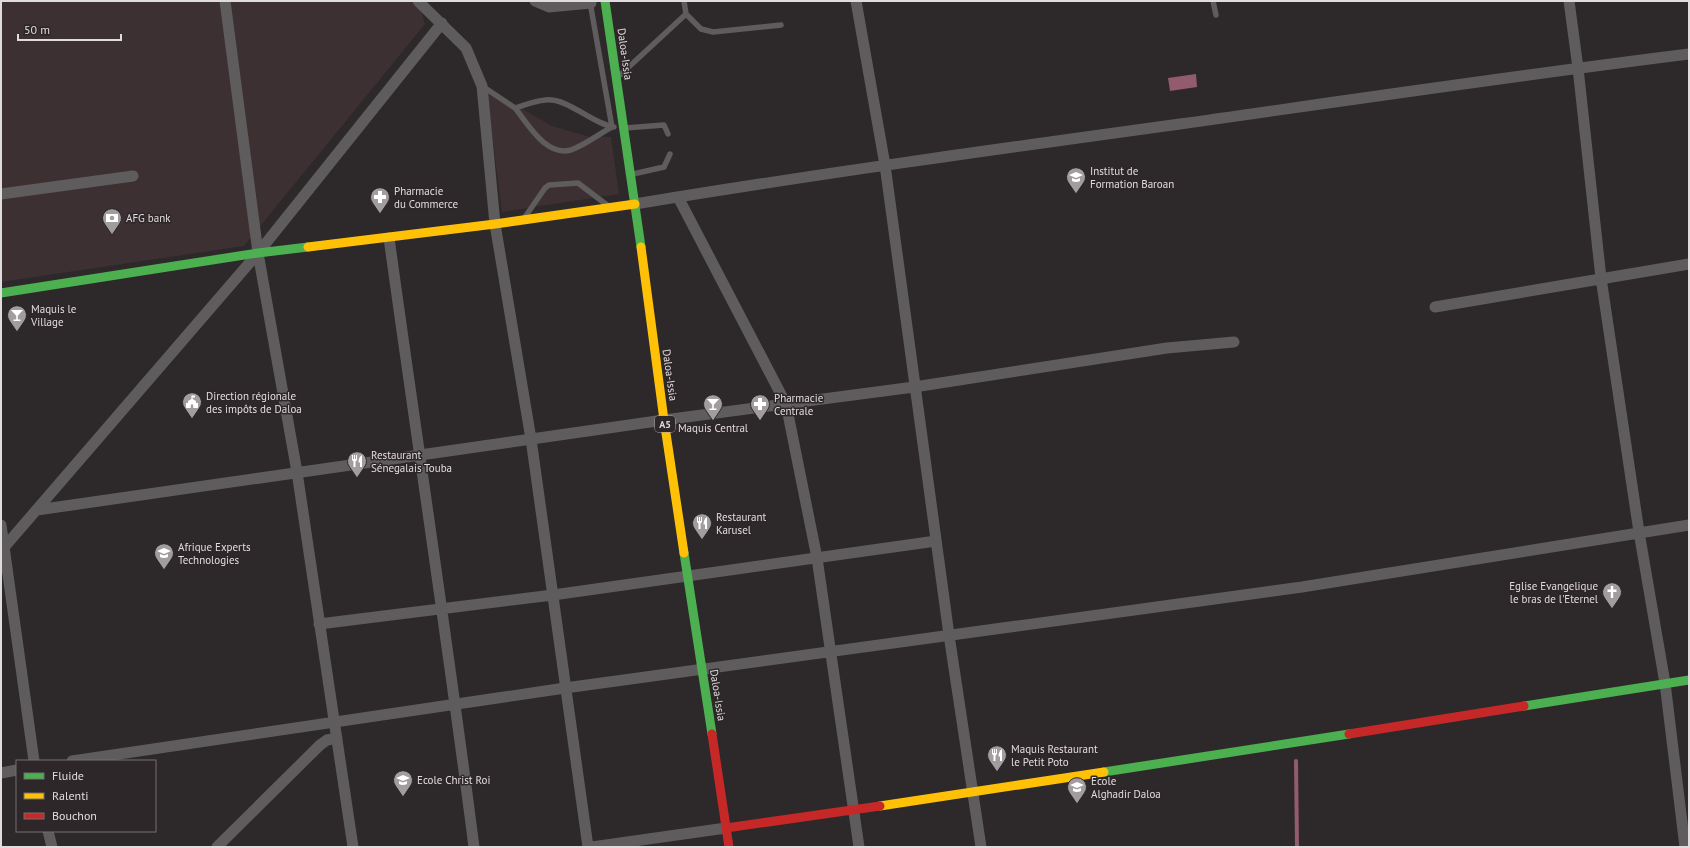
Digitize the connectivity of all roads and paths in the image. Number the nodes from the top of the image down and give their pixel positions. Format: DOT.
graph roads {
  1 [pos="225,1"];
  2 [pos="535,1"];
  3 [pos="605,1"];
  4 [pos="684,1"];
  5 [pos="856,1"];
  6 [pos="1213,1"];
  7 [pos="1569,1"];
  8 [pos="420,2"];
  9 [pos="590,2"];
  10 [pos="686,14"];
  11 [pos="1216,16"];
  12 [pos="442,23"];
  13 [pos="781,25"];
  14 [pos="1689,54"];
  15 [pos="1578,68"];
  16 [pos="616,79"];
  17 [pos="482,86"];
  18 [pos="515,108"];
  19 [pos="612,127"];
  20 [pos="623,128"];
  21 [pos="668,134"];
  22 [pos="670,154"];
  23 [pos="885,166"];
  24 [pos="631,174"];
  25 [pos="132,176"];
  26 [pos="1,194"];
  27 [pos="678,197"];
  28 [pos="635,204"];
  29 [pos="610,207"];
  30 [pos="522,220"];
  31 [pos="495,224"];
  32 [pos="390,238"];
  33 [pos="258,253"];
  34 [pos="1689,264"];
  35 [pos="1601,278"];
  36 [pos="1,293"];
  37 [pos="1435,307"];
  38 [pos="1234,342"];
  39 [pos="914,387"];
  40 [pos="786,404"];
  41 [pos="664,420"];
  42 [pos="531,439"];
  43 [pos="419,456"];
  44 [pos="297,472"];
  45 [pos="37,510"];
  46 [pos="1,525"];
  47 [pos="1689,525"];
  48 [pos="1639,532"];
  49 [pos="936,541"];
  50 [pos="3,549"];
  51 [pos="816,558"];
  52 [pos="688,576"];
  53 [pos="553,595"];
  54 [pos="442,609"];
  55 [pos="319,624"];
  56 [pos="949,635"];
  57 [pos="831,651"];
  58 [pos="702,669"];
  59 [pos="1689,680"];
  60 [pos="1665,683"];
  61 [pos="565,688"];
  62 [pos="455,703"];
  63 [pos="334,721"];
  64 [pos="337,738"];
  65 [pos="34,760"];
  66 [pos="79,760"];
  67 [pos="16,770"];
  68 [pos="1,773"];
  69 [pos="972,793"];
  70 [pos="854,810"];
  71 [pos="726,828"];
  72 [pos="48,832"];
  73 [pos="52,847"];
  74 [pos="217,847"];
  75 [pos="353,847"];
  76 [pos="474,847"];
  77 [pos="588,847"];
  78 [pos="592,847"];
  79 [pos="729,847"];
  80 [pos="859,847"];
  81 [pos="981,847"];
  82 [pos="1685,847"];
  1 -- 33 [label="street"];
  2 -- 9 [label="street"];
  3 -- 16 [label="street, Daloa-Issia / A5"];
  4 -- 10 [label="lane"];
  5 -- 23 [label="street"];
  6 -- 11 [label="lane"];
  7 -- 15 [label="street"];
  8 -- 12 [label="street"];
  9 -- 19 [label="lane"];
  10 -- 13 [label="lane"];
  10 -- 16 [label="lane"];
  12 -- 17 [label="street"];
  12 -- 33 [label="street"];
  14 -- 15 [label="street"];
  15 -- 23 [label="street"];
  15 -- 35 [label="street"];
  16 -- 20 [label="street, Daloa-Issia / A5"];
  17 -- 18 [label="lane"];
  17 -- 31 [label="street"];
  18 -- 19 [label="lane"];
  18 -- 19 [label="lane"];
  19 -- 20 [label="lane"];
  20 -- 21 [label="lane"];
  20 -- 24 [label="street, Daloa-Issia / A5"];
  22 -- 24 [label="lane"];
  23 -- 27 [label="street"];
  23 -- 39 [label="street"];
  24 -- 28 [label="street, Daloa-Issia / A5"];
  25 -- 26 [label="street"];
  27 -- 28 [label="street"];
  27 -- 40 [label="street"];
  28 -- 29 [label="street"];
  28 -- 41 [label="street, Daloa-Issia / A5"];
  29 -- 30 [label="street"];
  29 -- 30 [label="lane"];
  30 -- 31 [label="street"];
  31 -- 32 [label="street"];
  31 -- 42 [label="street"];
  32 -- 33 [label="street"];
  32 -- 43 [label="street"];
  33 -- 36 [label="street"];
  33 -- 44 [label="street"];
  33 -- 45 [label="street"];
  34 -- 35 [label="street"];
  35 -- 37 [label="street"];
  35 -- 48 [label="street"];
  38 -- 39 [label="street"];
  39 -- 40 [label="street"];
  39 -- 49 [label="street"];
  40 -- 41 [label="street"];
  40 -- 51 [label="street"];
  41 -- 42 [label="street"];
  41 -- 52 [label="street, Daloa-Issia / A5"];
  42 -- 43 [label="street"];
  42 -- 53 [label="street"];
  43 -- 44 [label="street"];
  43 -- 54 [label="street"];
  44 -- 45 [label="street"];
  44 -- 55 [label="street"];
  45 -- 50 [label="street"];
  46 -- 50 [label="street"];
  47 -- 48 [label="street"];
  48 -- 56 [label="street"];
  48 -- 60 [label="street"];
  49 -- 51 [label="street"];
  49 -- 56 [label="street"];
  50 -- 65 [label="street"];
  51 -- 52 [label="street"];
  51 -- 57 [label="street"];
  52 -- 53 [label="street"];
  52 -- 58 [label="street, Daloa-Issia / A5"];
  53 -- 54 [label="street"];
  53 -- 61 [label="street"];
  54 -- 55 [label="street"];
  54 -- 62 [label="street"];
  55 -- 63 [label="street"];
  56 -- 57 [label="street"];
  56 -- 69 [label="street"];
  57 -- 58 [label="street"];
  57 -- 70 [label="street"];
  58 -- 61 [label="street"];
  58 -- 71 [label="street, Daloa-Issia / A5"];
  59 -- 60 [label="street"];
  60 -- 69 [label="street"];
  60 -- 82 [label="street"];
  61 -- 62 [label="street"];
  61 -- 77 [label="street"];
  62 -- 63 [label="street"];
  62 -- 76 [label="street"];
  63 -- 64 [label="street"];
  63 -- 66 [label="street"];
  64 -- 74 [label="street"];
  64 -- 75 [label="street"];
  67 -- 68 [label="street"];
  69 -- 70 [label="street"];
  69 -- 81 [label="street"];
  70 -- 71 [label="street"];
  70 -- 80 [label="street"];
  71 -- 78 [label="street"];
  71 -- 79 [label="street, Daloa-Issia / A5"];
  72 -- 73 [label="street"];
}
